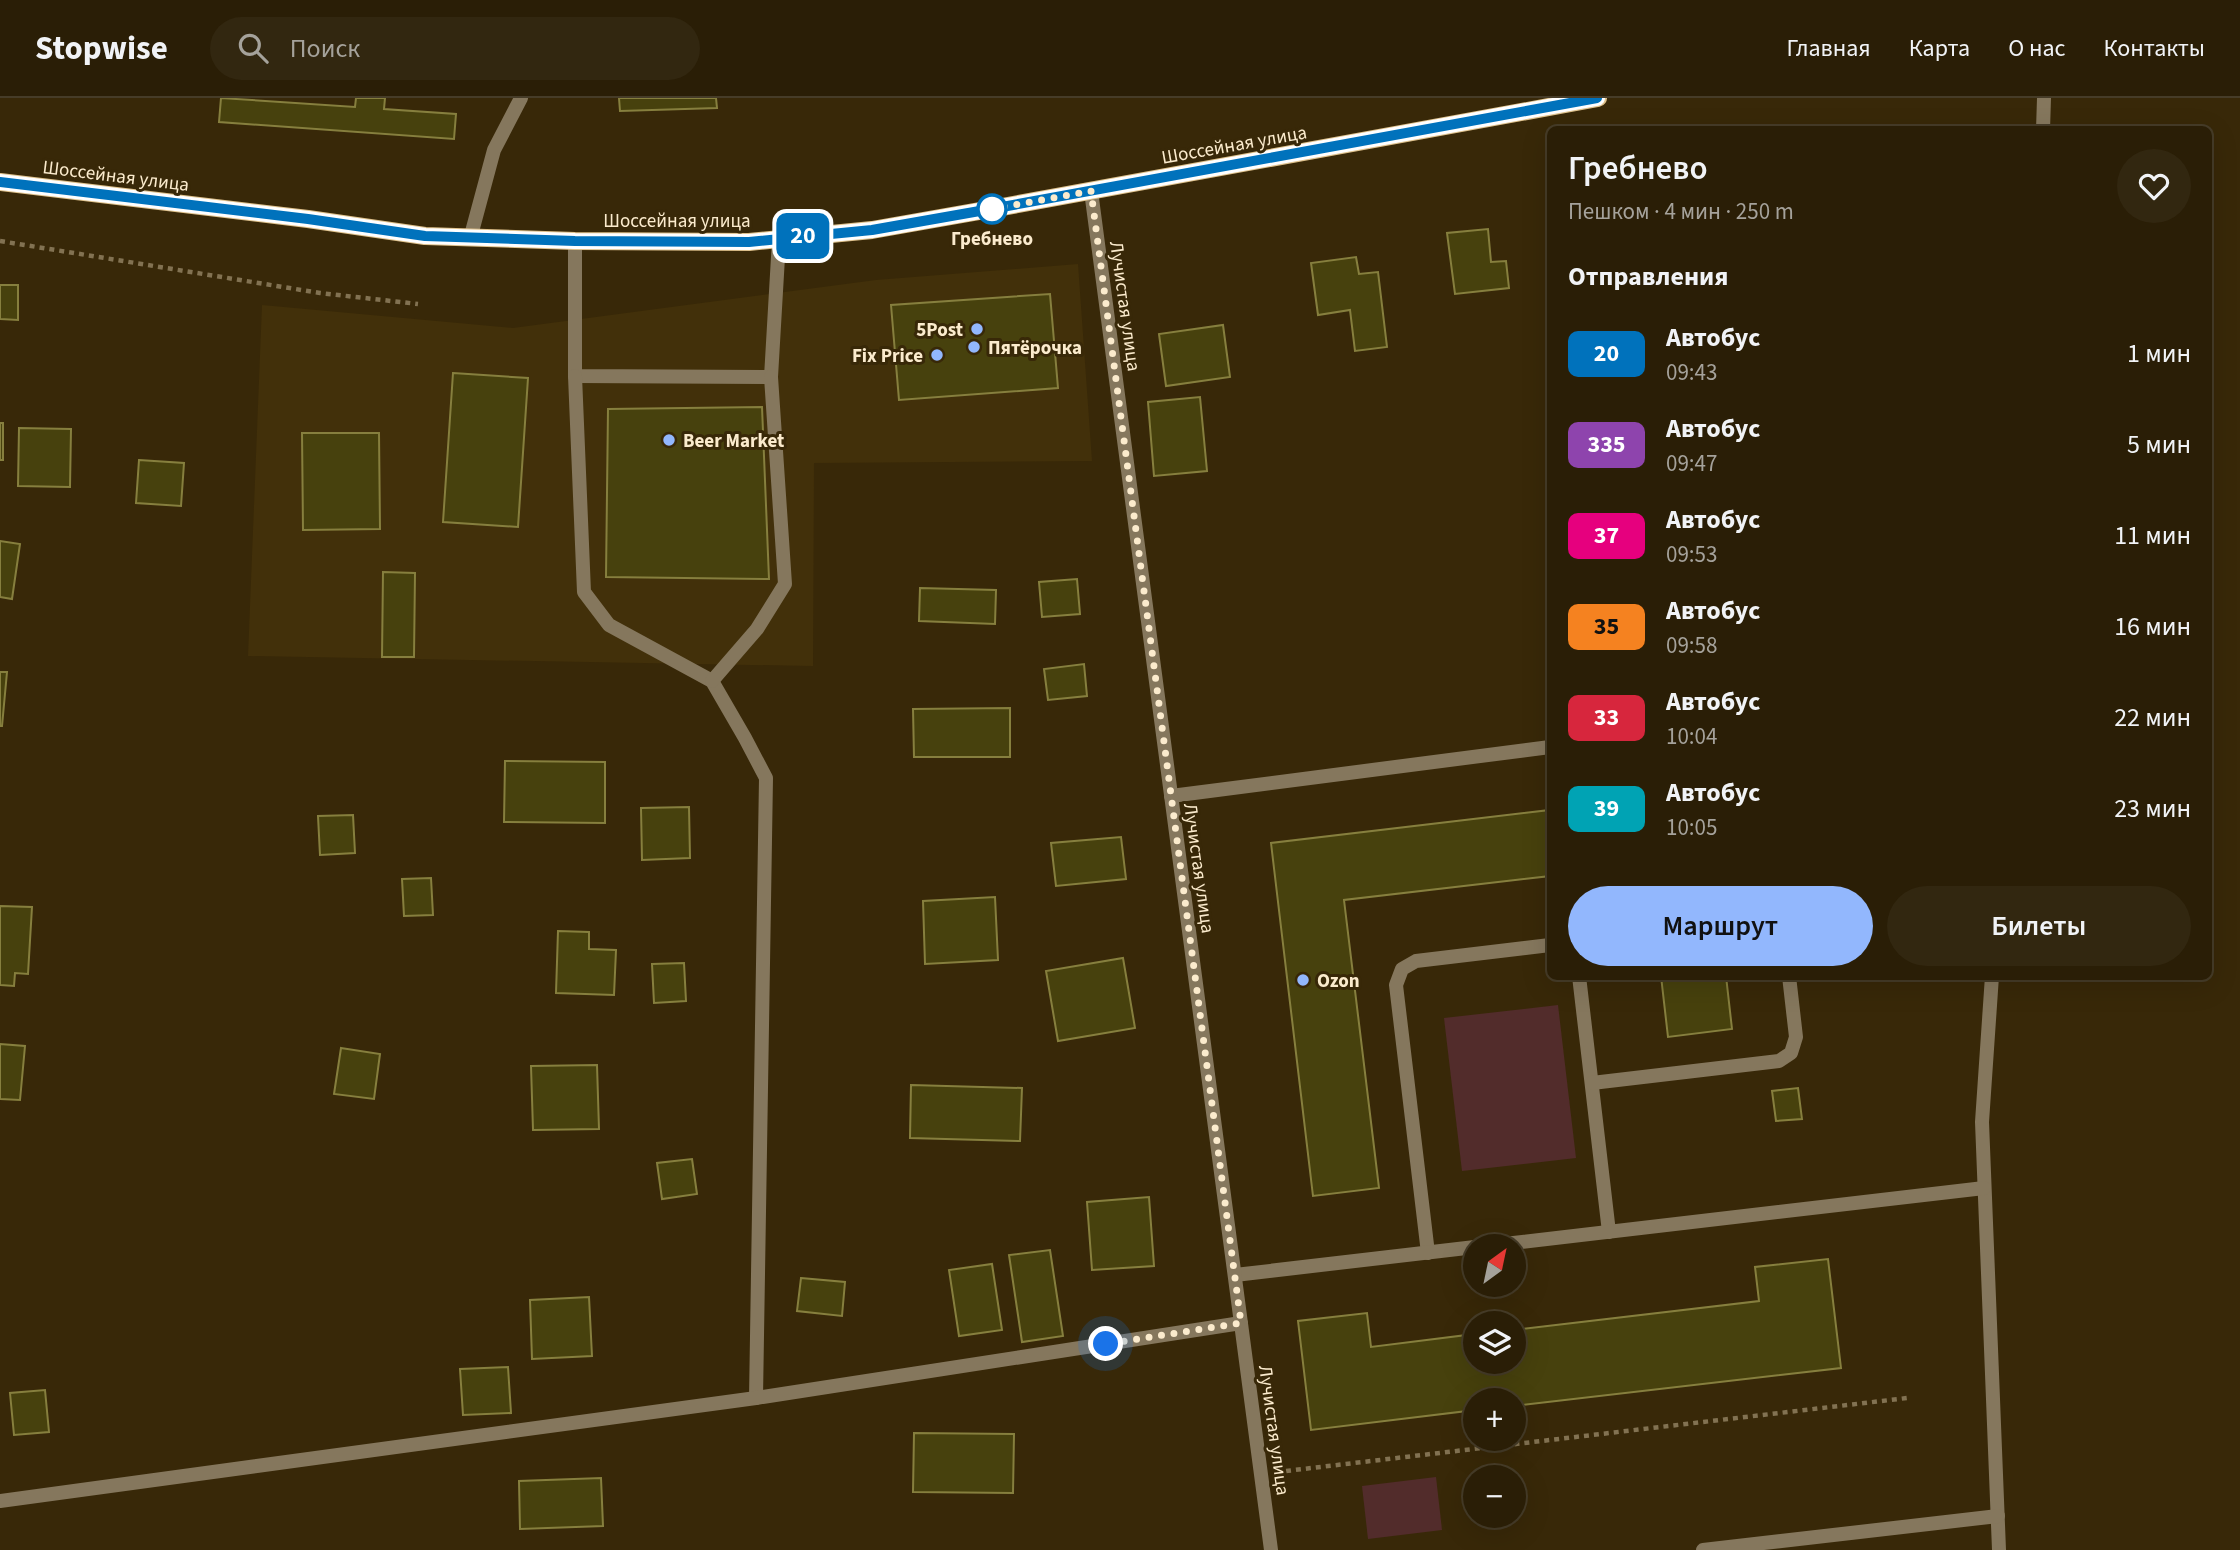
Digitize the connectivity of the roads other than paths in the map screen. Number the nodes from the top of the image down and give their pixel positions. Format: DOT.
graph roads {
  1 [pos="521,98"];
  2 [pos="1598,98"];
  3 [pos="2045,98"];
  4 [pos="2043,126"];
  5 [pos="0,182"];
  6 [pos="1091,191"];
  7 [pos="470,239"];
  8 [pos="779,240"];
  9 [pos="575,241"];
  10 [pos="575,376"];
  11 [pos="771,377"];
  12 [pos="712,681"];
  13 [pos="1547,747"];
  14 [pos="1171,796"];
  15 [pos="1547,945"];
  16 [pos="1579,980"];
  17 [pos="1789,980"];
  18 [pos="1992,980"];
  19 [pos="1591,1083"];
  20 [pos="1984,1188"];
  21 [pos="1609,1231"];
  22 [pos="1526,1241"];
  23 [pos="1463,1249"];
  24 [pos="1428,1253"];
  25 [pos="1235,1275"];
  26 [pos="1241,1323"];
  27 [pos="756,1398"];
  28 [pos="0,1500"];
  29 [pos="1998,1516"];
  30 [pos="1271,1550"];
  31 [pos="1703,1550"];
  32 [pos="1999,1550"];
  1 -- 7 [label="street"];
  2 -- 6 [label="main road, Шоссейная улица"];
  3 -- 4 [label="street"];
  5 -- 7 [label="main road, Шоссейная улица"];
  6 -- 8 [label="main road, Шоссейная улица"];
  6 -- 14 [label="street, Лучистая улица"];
  7 -- 9 [label="main road, Шоссейная улица"];
  8 -- 9 [label="main road, Шоссейная улица"];
  8 -- 11 [label="street"];
  9 -- 10 [label="street"];
  10 -- 11 [label="street"];
  10 -- 12 [label="street"];
  11 -- 12 [label="street"];
  12 -- 27 [label="street"];
  13 -- 14 [label="street"];
  14 -- 25 [label="street, Лучистая улица"];
  15 -- 24 [label="street"];
  16 -- 19 [label="street"];
  17 -- 19 [label="street"];
  18 -- 20 [label="street"];
  19 -- 21 [label="street"];
  20 -- 21 [label="street"];
  20 -- 29 [label="street"];
  21 -- 22 [label="street"];
  23 -- 24 [label="street"];
  24 -- 25 [label="street"];
  25 -- 26 [label="street, Лучистая улица"];
  26 -- 27 [label="street"];
  26 -- 30 [label="street, Лучистая улица"];
  27 -- 28 [label="street"];
  29 -- 31 [label="street"];
  29 -- 32 [label="street"];
}
